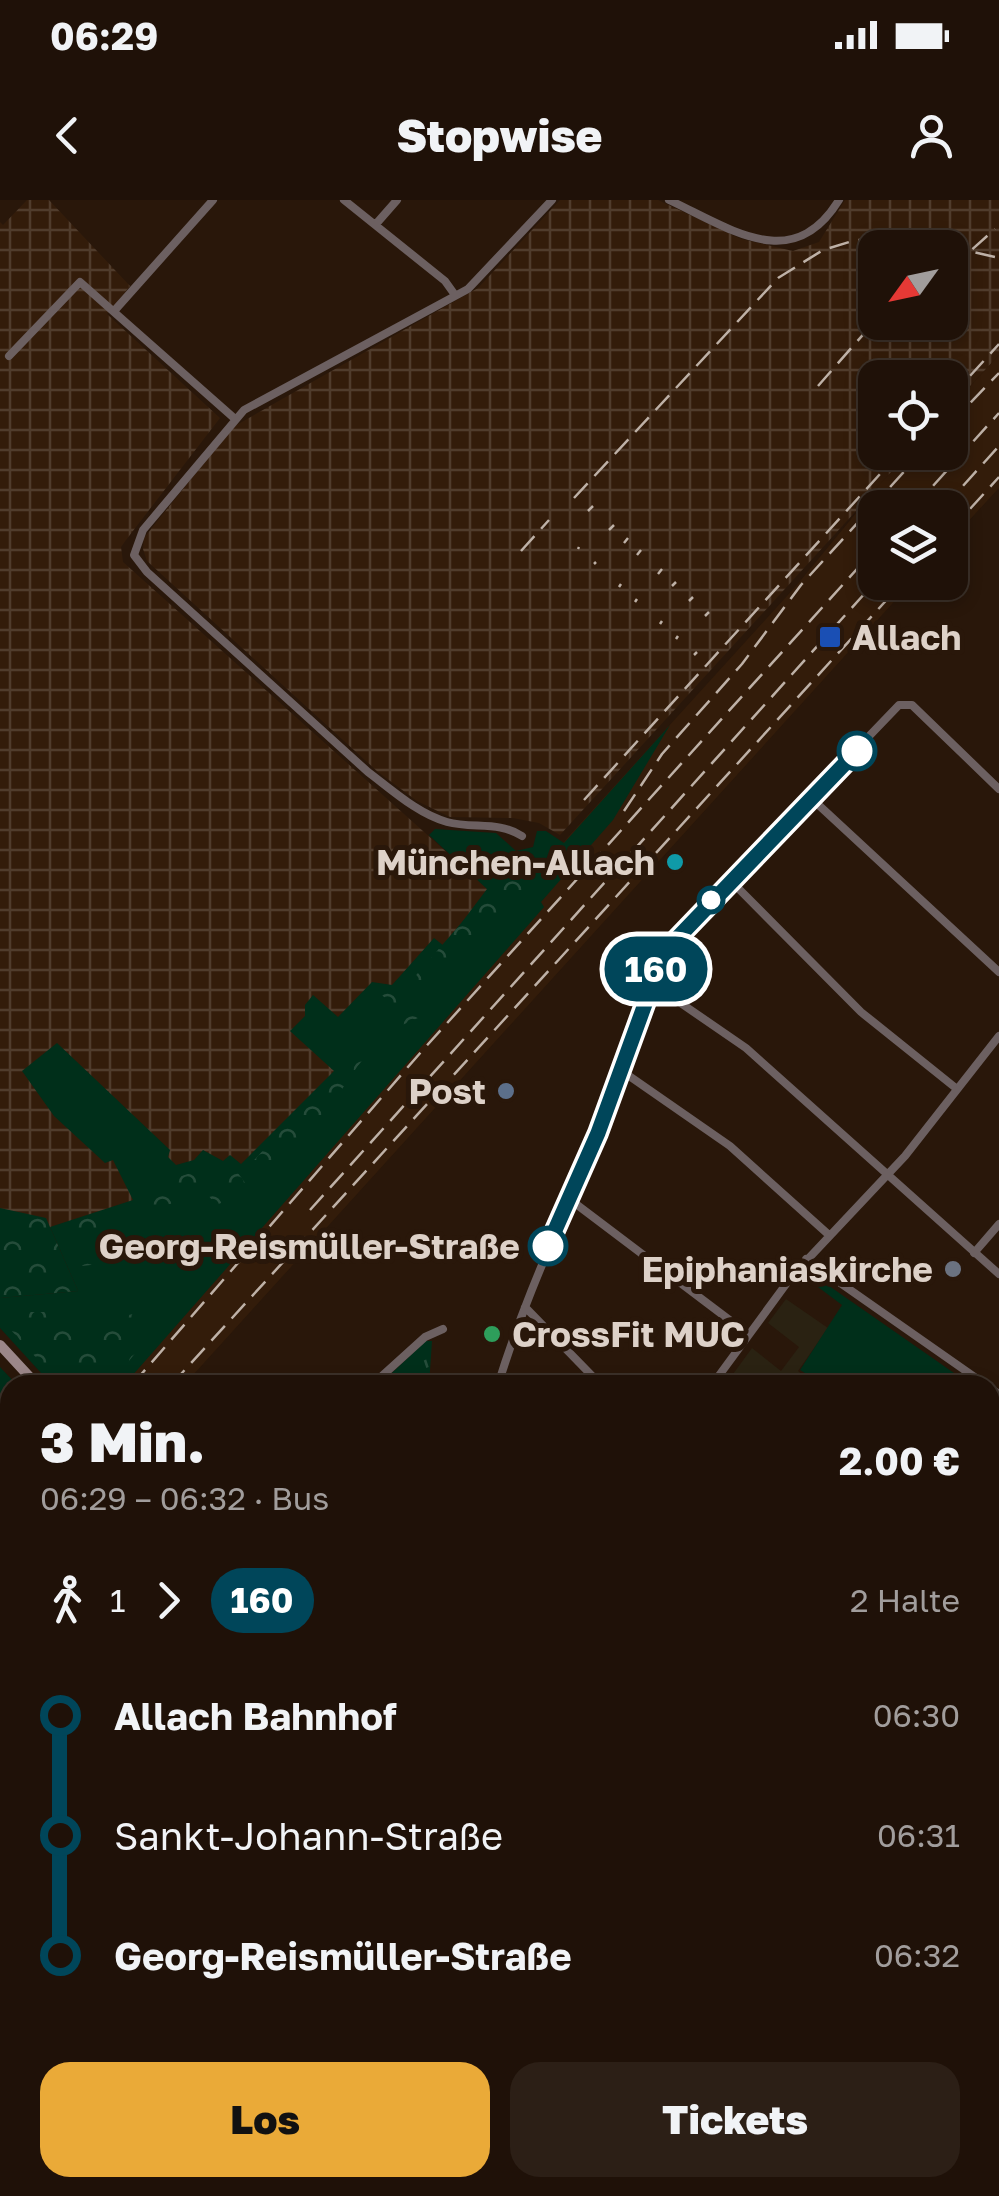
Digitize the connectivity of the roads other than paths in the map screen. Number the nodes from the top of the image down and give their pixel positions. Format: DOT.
graph roads {
  1 [pos="213,200"];
  2 [pos="344,200"];
  3 [pos="397,200"];
  4 [pos="552,200"];
  5 [pos="669,200"];
  6 [pos="839,200"];
  7 [pos="376,224"];
  8 [pos="455,295"];
  9 [pos="116,310"];
  10 [pos="9,356"];
  11 [pos="234,418"];
  12 [pos="999,790"];
  13 [pos="811,798"];
  14 [pos="522,836"];
  15 [pos="730,881"];
  16 [pos="999,972"];
  17 [pos="653,984"];
  18 [pos="999,1036"];
  19 [pos="622,1071"];
  20 [pos="957,1090"];
  21 [pos="886,1177"];
  22 [pos="568,1198"];
  23 [pos="999,1224"];
  24 [pos="828,1234"];
  25 [pos="974,1254"];
  26 [pos="806,1260"];
  27 [pos="999,1274"];
  28 [pos="525,1307"];
  29 [pos="443,1329"];
  30 [pos="748,1334"];
  31 [pos="0,1345"];
  32 [pos="28,1375"];
  33 [pos="383,1375"];
  34 [pos="501,1375"];
  35 [pos="591,1375"];
  36 [pos="719,1375"];
  37 [pos="972,1375"];
  1 -- 9 [label="street"];
  2 -- 7 [label="street"];
  3 -- 7 [label="street"];
  4 -- 8 [label="street"];
  5 -- 6 [label="street"];
  7 -- 8 [label="street"];
  8 -- 11 [label="street"];
  9 -- 10 [label="street"];
  9 -- 11 [label="street"];
  11 -- 14 [label="street"];
  12 -- 13 [label="street"];
  13 -- 15 [label="street"];
  13 -- 16 [label="street"];
  15 -- 17 [label="street"];
  15 -- 20 [label="street"];
  17 -- 19 [label="street"];
  17 -- 21 [label="street"];
  18 -- 20 [label="street"];
  19 -- 22 [label="street"];
  19 -- 24 [label="street"];
  20 -- 21 [label="street"];
  21 -- 24 [label="street"];
  21 -- 25 [label="street"];
  22 -- 28 [label="street"];
  22 -- 30 [label="street"];
  23 -- 25 [label="street"];
  24 -- 26 [label="street"];
  25 -- 27 [label="street"];
  26 -- 30 [label="street"];
  26 -- 37 [label="street"];
  28 -- 34 [label="street"];
  28 -- 35 [label="street"];
  29 -- 33 [label="street"];
  30 -- 36 [label="street"];
  31 -- 32 [label="street"];
}
